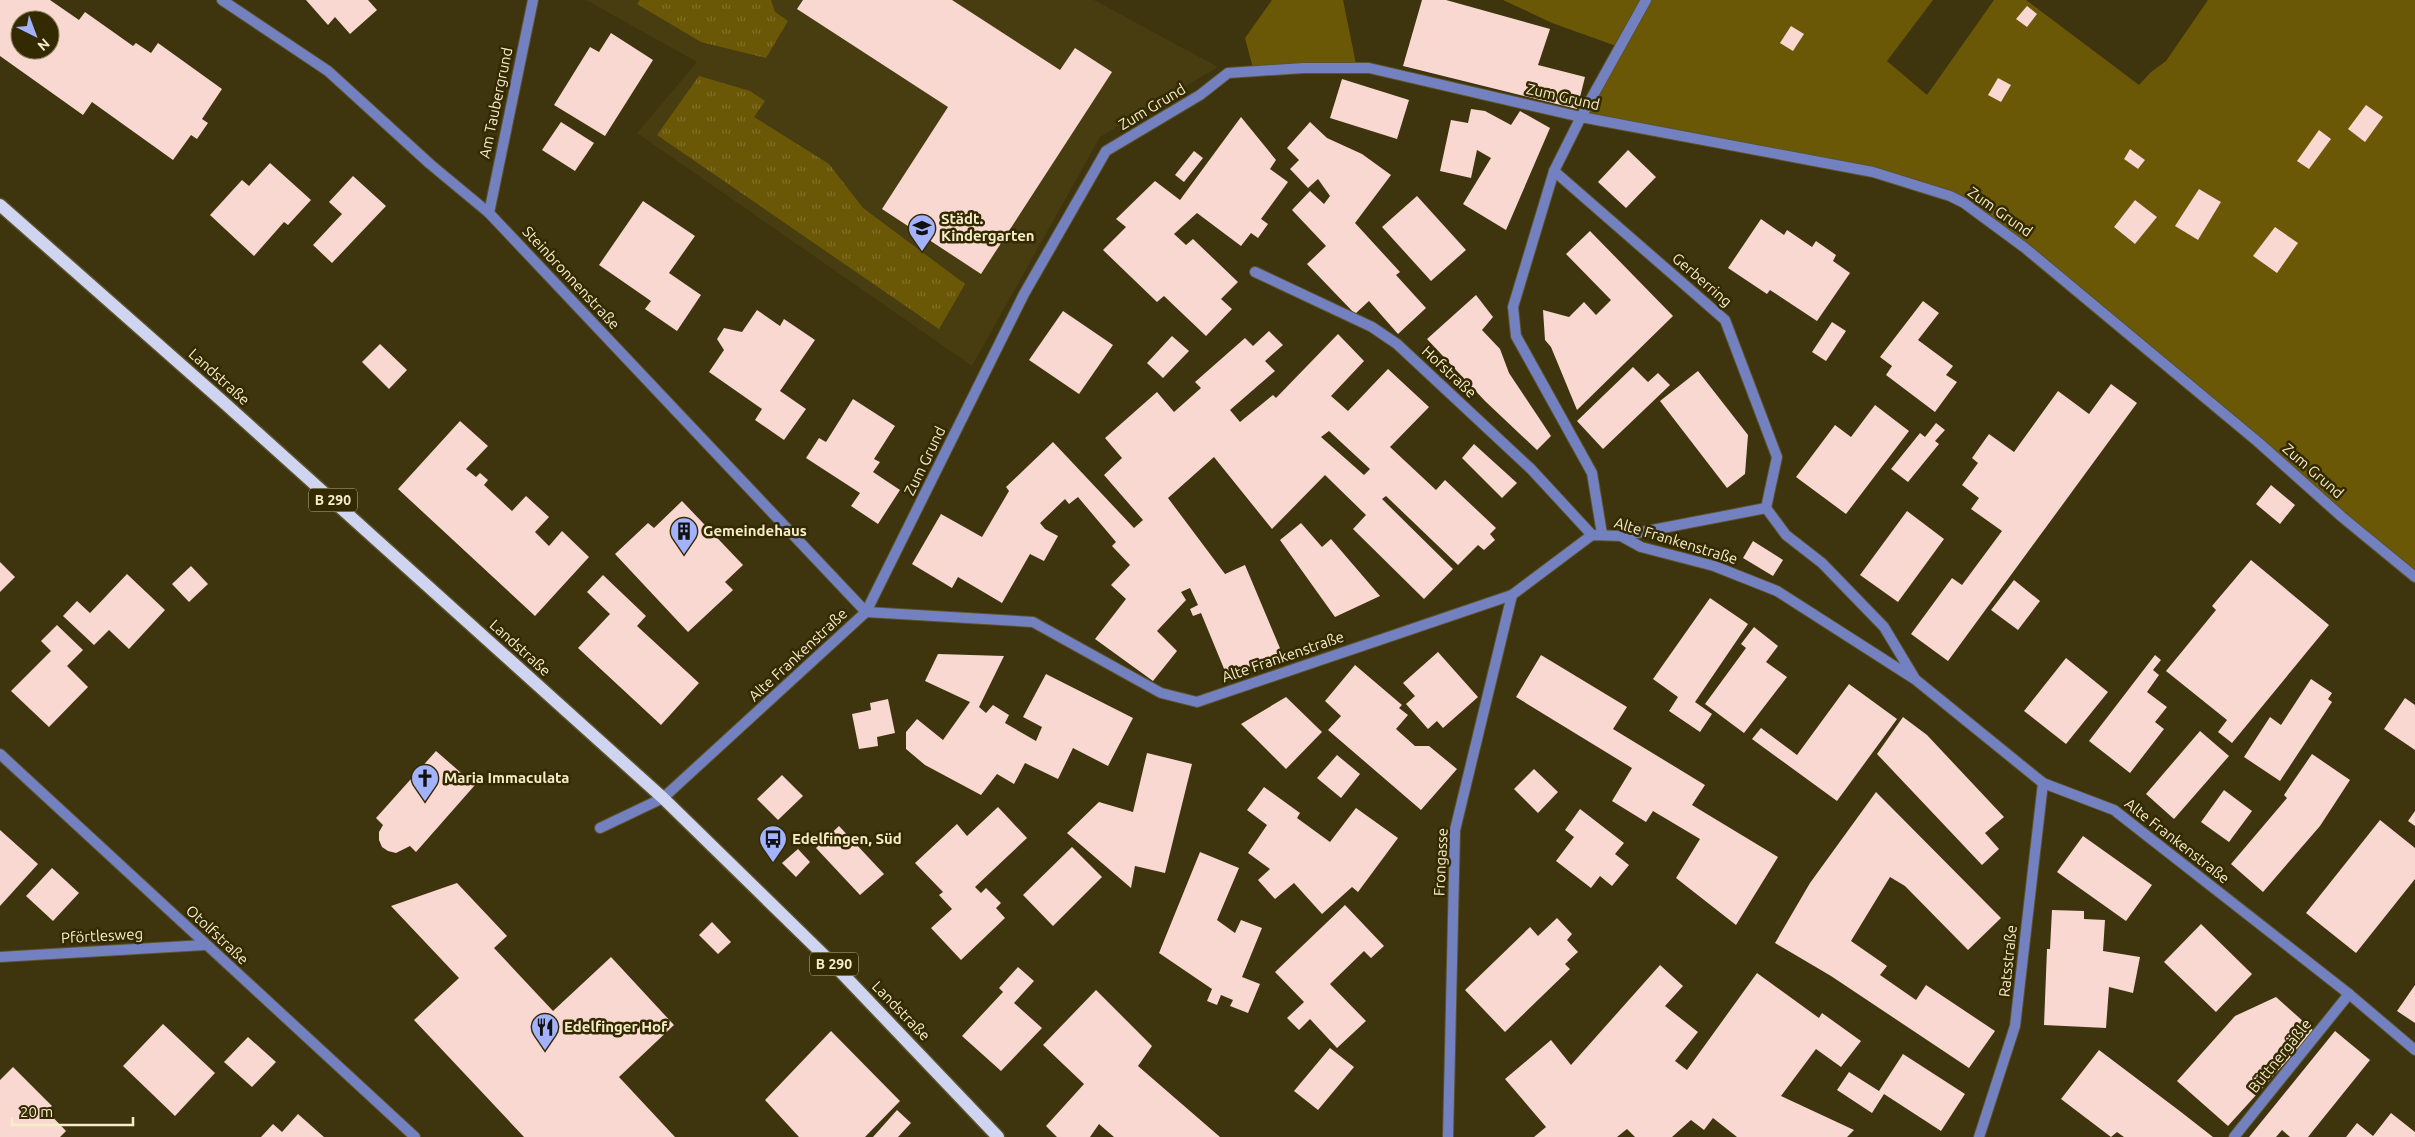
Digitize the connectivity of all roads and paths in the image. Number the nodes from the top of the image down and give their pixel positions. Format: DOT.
graph roads {
  1 [pos="222,0"];
  2 [pos="533,0"];
  3 [pos="1646,0"];
  4 [pos="1581,117"];
  5 [pos="1554,171"];
  6 [pos="0,205"];
  7 [pos="488,213"];
  8 [pos="1255,272"];
  9 [pos="1766,508"];
  10 [pos="1597,535"];
  11 [pos="1621,536"];
  12 [pos="2415,577"];
  13 [pos="1512,596"];
  14 [pos="866,612"];
  15 [pos="1916,680"];
  16 [pos="0,754"];
  17 [pos="2043,783"];
  18 [pos="663,798"];
  19 [pos="600,828"];
  20 [pos="205,945"];
  21 [pos="0,957"];
  22 [pos="2349,994"];
  23 [pos="2415,1050"];
  24 [pos="414,1137"];
  25 [pos="998,1137"];
  26 [pos="1449,1137"];
  27 [pos="1979,1137"];
  28 [pos="2234,1137"];
  1 -- 7 [label="street, Steinbronnenstraße"];
  2 -- 7 [label="street, Am Taubergrund"];
  3 -- 4 [label="street"];
  4 -- 5 [label="street"];
  4 -- 12 [label="street, Zum Grund"];
  4 -- 14 [label="street, Zum Grund"];
  5 -- 9 [label="street, Gerberring"];
  5 -- 10 [label="street"];
  6 -- 18 [label="main road, Landstraße / B 290"];
  7 -- 14 [label="street, Steinbronnenstraße"];
  8 -- 10 [label="street, Hofstraße"];
  9 -- 11 [label="street"];
  9 -- 15 [label="street"];
  10 -- 11 [label="street, Alte Frankenstraße"];
  10 -- 13 [label="street, Alte Frankenstraße"];
  11 -- 15 [label="street, Alte Frankenstraße"];
  13 -- 14 [label="street, Alte Frankenstraße"];
  13 -- 26 [label="street, Frongasse"];
  14 -- 18 [label="street, Alte Frankenstraße"];
  15 -- 17 [label="street, Alte Frankenstraße"];
  16 -- 20 [label="street, Otolfstraße"];
  17 -- 22 [label="street, Alte Frankenstraße"];
  17 -- 27 [label="street, Ratsstraße"];
  18 -- 19 [label="street"];
  18 -- 25 [label="main road, Landstraße / B 290"];
  20 -- 21 [label="street, Pförtlesweg"];
  20 -- 24 [label="street, Otolfstraße"];
  22 -- 23 [label="street, Alte Frankenstraße"];
  22 -- 28 [label="street, Büttnergäßle"];
}
